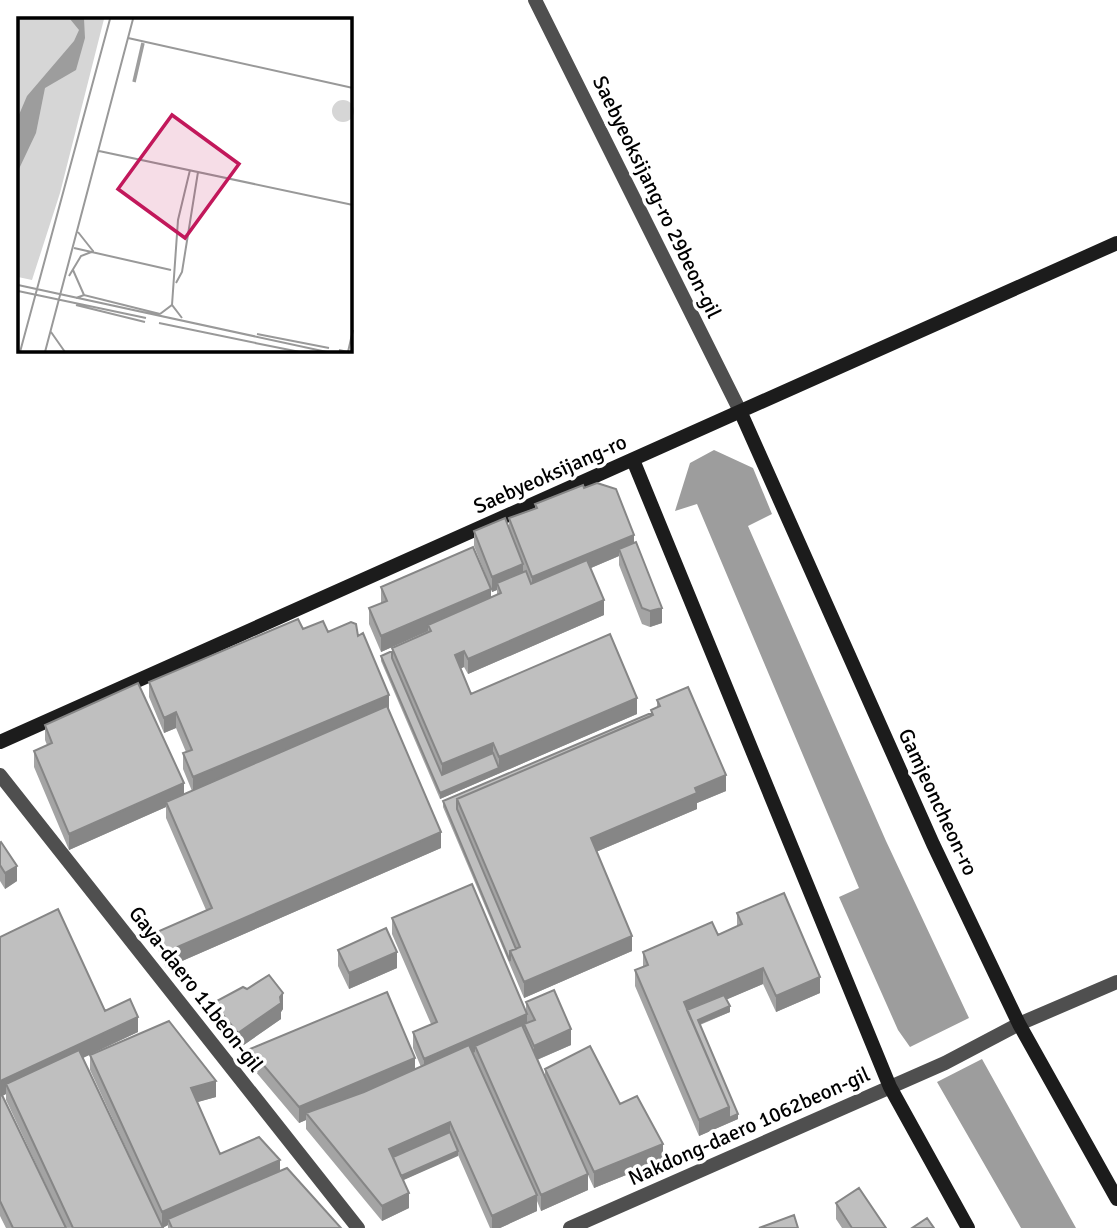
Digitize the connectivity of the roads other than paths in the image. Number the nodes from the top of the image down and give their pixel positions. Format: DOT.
graph roads {
  1 [pos="535,0"];
  2 [pos="1117,243"];
  3 [pos="741,413"];
  4 [pos="633,460"];
  5 [pos="0,742"];
  6 [pos="0,775"];
  7 [pos="1117,982"];
  8 [pos="1019,1024"];
  9 [pos="890,1087"];
  10 [pos="1117,1199"];
  11 [pos="358,1228"];
  12 [pos="570,1228"];
  13 [pos="968,1228"];
  1 -- 3 [label="street, Saebyeoksijang-ro 29beon-gil"];
  2 -- 3 [label="street, Saebyeoksijang-ro"];
  3 -- 4 [label="street, Saebyeoksijang-ro"];
  3 -- 8 [label="street, Gamjeoncheon-ro"];
  4 -- 5 [label="street, Saebyeoksijang-ro"];
  4 -- 9 [label="street"];
  6 -- 11 [label="street, Gaya-daero 11beon-gil"];
  7 -- 8 [label="street, Nakdong-daero 1062beon-gil"];
  8 -- 9 [label="street, Nakdong-daero 1062beon-gil"];
  8 -- 10 [label="street, Gamjeoncheon-ro"];
  9 -- 12 [label="street, Nakdong-daero 1062beon-gil"];
  9 -- 13 [label="street"];
}
